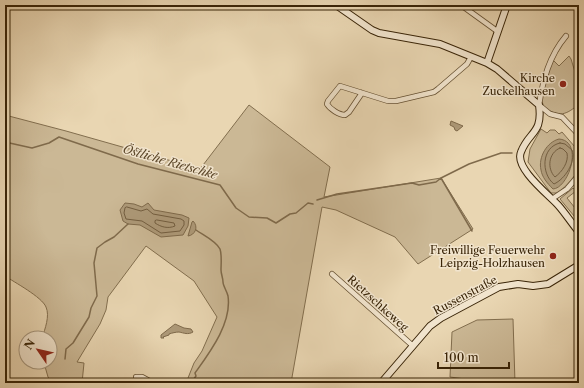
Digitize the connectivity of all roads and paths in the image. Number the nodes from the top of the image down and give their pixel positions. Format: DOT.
graph roads {
  1 [pos="336,5"];
  2 [pos="461,5"];
  3 [pos="507,5"];
  4 [pos="497,31"];
  5 [pos="566,36"];
  6 [pos="472,57"];
  7 [pos="487,63"];
  8 [pos="362,93"];
  9 [pos="539,105"];
  10 [pos="579,135"];
  11 [pos="579,174"];
  12 [pos="552,199"];
  13 [pos="579,232"];
  14 [pos="579,265"];
  15 [pos="332,274"];
  16 [pos="413,346"];
  17 [pos="136,377"];
  18 [pos="153,383"];
  19 [pos="381,383"];
  1 -- 6 [label="street"];
  2 -- 4 [label="street"];
  3 -- 4 [label="street"];
  4 -- 7 [label="street"];
  5 -- 9 [label="street"];
  6 -- 7 [label="street"];
  6 -- 8 [label="street"];
  7 -- 9 [label="street"];
  8 -- 8 [label="street"];
  9 -- 10 [label="street"];
  9 -- 12 [label="street"];
  11 -- 12 [label="street"];
  12 -- 13 [label="street"];
  14 -- 16 [label="street, Russenstraße"];
  15 -- 16 [label="street, Rietzschkeweg"];
  16 -- 19 [label="street, Russenstraße"];
  17 -- 18 [label="street"];
}
